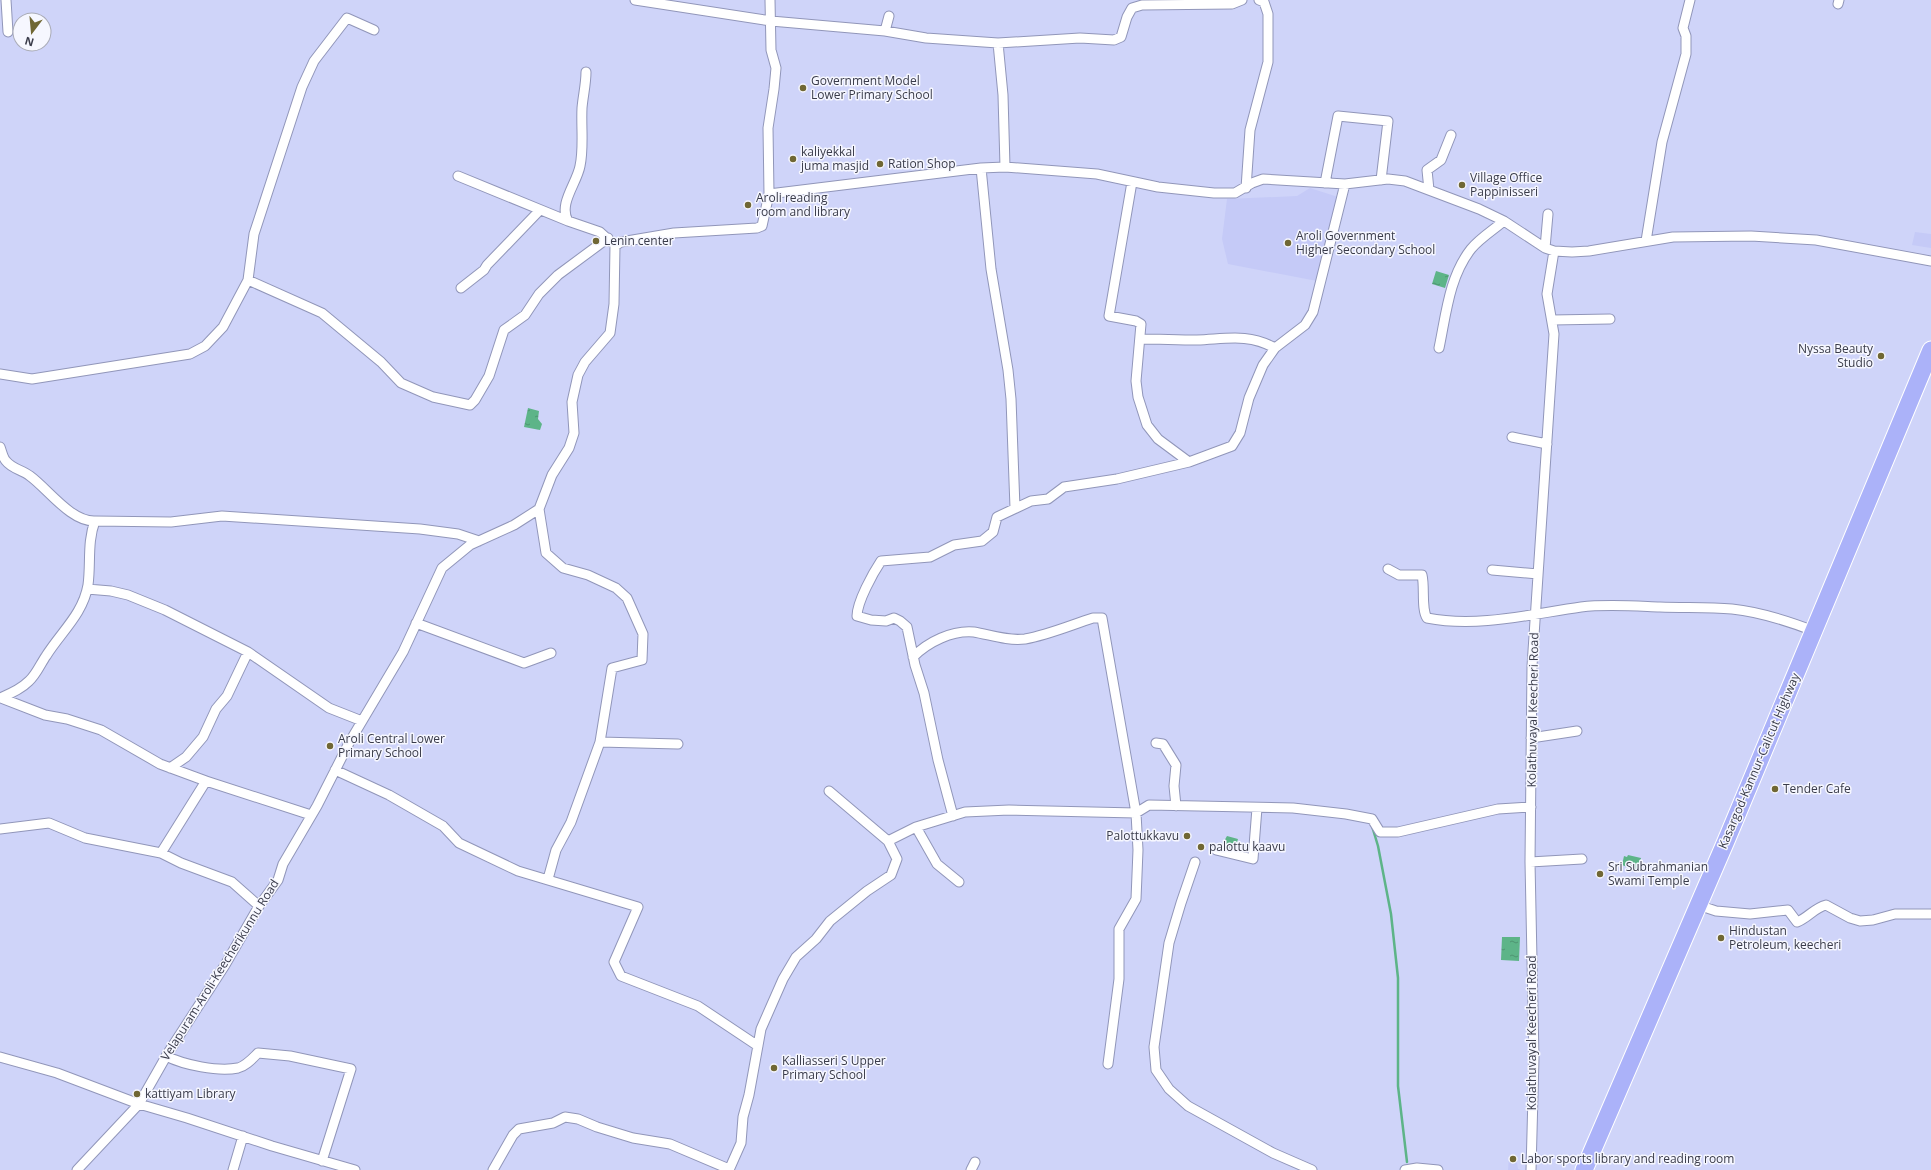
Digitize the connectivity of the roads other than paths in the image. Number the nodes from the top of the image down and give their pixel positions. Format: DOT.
graph roads {
  1 [pos="6,0"];
  2 [pos="635,0"];
  3 [pos="770,0"];
  4 [pos="1242,0"];
  5 [pos="1259,0"];
  6 [pos="1690,0"];
  7 [pos="889,16"];
  8 [pos="771,21"];
  9 [pos="374,30"];
  10 [pos="885,31"];
  11 [pos="8,32"];
  12 [pos="998,43"];
  13 [pos="586,72"];
  14 [pos="1451,135"];
  15 [pos="1005,167"];
  16 [pos="982,168"];
  17 [pos="458,176"];
  18 [pos="1381,180"];
  19 [pos="1132,182"];
  20 [pos="1325,184"];
  21 [pos="1345,184"];
  22 [pos="1246,188"];
  23 [pos="1429,190"];
  24 [pos="769,194"];
  25 [pos="540,210"];
  26 [pos="1548,214"];
  27 [pos="568,221"];
  28 [pos="1504,221"];
  29 [pos="608,238"];
  30 [pos="1646,241"];
  31 [pos="615,246"];
  32 [pos="1544,248"];
  33 [pos="1554,251"];
  34 [pos="1931,261"];
  35 [pos="248,280"];
  36 [pos="461,288"];
  37 [pos="1610,319"];
  38 [pos="1552,320"];
  39 [pos="1141,340"];
  40 [pos="1275,348"];
  41 [pos="1439,348"];
  42 [pos="1931,350"];
  43 [pos="0,374"];
  44 [pos="1512,437"];
  45 [pos="1547,444"];
  46 [pos="0,447"];
  47 [pos="1189,462"];
  48 [pos="1015,508"];
  49 [pos="539,509"];
  50 [pos="95,521"];
  51 [pos="479,541"];
  52 [pos="1388,569"];
  53 [pos="1492,570"];
  54 [pos="1538,574"];
  55 [pos="87,589"];
  56 [pos="1535,616"];
  57 [pos="416,623"];
  58 [pos="1814,631"];
  59 [pos="248,652"];
  60 [pos="551,652"];
  61 [pos="913,656"];
  62 [pos="1,698"];
  63 [pos="362,720"];
  64 [pos="1576,731"];
  65 [pos="1531,738"];
  66 [pos="600,742"];
  67 [pos="1156,743"];
  68 [pos="678,744"];
  69 [pos="170,768"];
  70 [pos="335,770"];
  71 [pos="206,781"];
  72 [pos="829,791"];
  73 [pos="1176,806"];
  74 [pos="1257,808"];
  75 [pos="1531,808"];
  76 [pos="1136,813"];
  77 [pos="311,815"];
  78 [pos="953,816"];
  79 [pos="916,827"];
  80 [pos="0,829"];
  81 [pos="888,841"];
  82 [pos="1216,850"];
  83 [pos="161,853"];
  84 [pos="1582,859"];
  85 [pos="1196,862"];
  86 [pos="1530,862"];
  87 [pos="548,879"];
  88 [pos="959,882"];
  89 [pos="1700,901"];
  90 [pos="259,906"];
  91 [pos="1931,914"];
  92 [pos="758,1046"];
  93 [pos="166,1056"];
  94 [pos="0,1057"];
  95 [pos="1108,1064"];
  96 [pos="139,1104"];
  97 [pos="242,1136"];
  98 [pos="322,1161"];
  99 [pos="729,1169"];
  100 [pos="76,1170"];
  101 [pos="233,1170"];
  102 [pos="354,1170"];
  103 [pos="493,1170"];
  104 [pos="1312,1170"];
  105 [pos="1405,1170"];
  106 [pos="1438,1170"];
  107 [pos="1531,1170"];
  108 [pos="1584,1170"];
  1 -- 11 [label="street"];
  2 -- 8 [label="street"];
  3 -- 8 [label="street"];
  4 -- 12 [label="street"];
  5 -- 22 [label="street"];
  6 -- 30 [label="street"];
  7 -- 10 [label="street"];
  8 -- 10 [label="street"];
  8 -- 24 [label="street"];
  9 -- 35 [label="street"];
  10 -- 12 [label="street"];
  12 -- 15 [label="street"];
  13 -- 27 [label="street"];
  14 -- 23 [label="street"];
  15 -- 16 [label="street"];
  15 -- 19 [label="street"];
  16 -- 24 [label="street"];
  16 -- 48 [label="street"];
  17 -- 25 [label="street"];
  18 -- 20 [label="street"];
  18 -- 21 [label="street"];
  18 -- 23 [label="street"];
  19 -- 22 [label="street"];
  19 -- 39 [label="street"];
  20 -- 21 [label="street"];
  20 -- 22 [label="street"];
  21 -- 40 [label="street"];
  23 -- 28 [label="street"];
  24 -- 31 [label="street"];
  25 -- 27 [label="street"];
  25 -- 36 [label="street"];
  26 -- 32 [label="street"];
  27 -- 29 [label="street"];
  28 -- 32 [label="street"];
  28 -- 41 [label="street"];
  29 -- 31 [label="street"];
  29 -- 35 [label="street"];
  30 -- 33 [label="street"];
  30 -- 34 [label="street"];
  31 -- 49 [label="street"];
  32 -- 33 [label="street"];
  33 -- 38 [label="street, Kolathuvayal Keecheri Road"];
  35 -- 43 [label="street"];
  37 -- 38 [label="street"];
  38 -- 45 [label="street, Kolathuvayal Keecheri Road"];
  39 -- 40 [label="street"];
  39 -- 47 [label="street"];
  40 -- 47 [label="street"];
  42 -- 58 [label="highway, Kasargod-Kannur-Calicut Highway"];
  44 -- 45 [label="street"];
  45 -- 54 [label="street, Kolathuvayal Keecheri Road"];
  46 -- 50 [label="street"];
  47 -- 48 [label="street"];
  48 -- 61 [label="street"];
  49 -- 51 [label="street, Velapuram-Aroli-Keecherikunnu Road"];
  49 -- 66 [label="street"];
  50 -- 51 [label="street"];
  50 -- 55 [label="street"];
  51 -- 57 [label="street, Velapuram-Aroli-Keecherikunnu Road"];
  52 -- 56 [label="street"];
  53 -- 54 [label="street"];
  54 -- 56 [label="street, Kolathuvayal Keecheri Road"];
  55 -- 59 [label="street"];
  55 -- 62 [label="street"];
  56 -- 58 [label="street"];
  56 -- 65 [label="street, Kolathuvayal Keecheri Road"];
  57 -- 60 [label="street"];
  57 -- 63 [label="street, Velapuram-Aroli-Keecherikunnu Road"];
  58 -- 89 [label="highway, Kasargod-Kannur-Calicut Highway"];
  59 -- 63 [label="street"];
  59 -- 69 [label="street"];
  61 -- 76 [label="street"];
  61 -- 78 [label="street"];
  62 -- 69 [label="street"];
  63 -- 70 [label="street, Velapuram-Aroli-Keecherikunnu Road"];
  64 -- 65 [label="street"];
  65 -- 75 [label="street, Kolathuvayal Keecheri Road"];
  66 -- 68 [label="street"];
  66 -- 87 [label="street"];
  67 -- 73 [label="street"];
  69 -- 71 [label="street"];
  70 -- 77 [label="street, Velapuram-Aroli-Keecherikunnu Road"];
  70 -- 87 [label="street"];
  71 -- 77 [label="street"];
  71 -- 83 [label="street"];
  72 -- 81 [label="street"];
  73 -- 74 [label="street"];
  73 -- 76 [label="street"];
  74 -- 75 [label="street"];
  74 -- 82 [label="street"];
  75 -- 86 [label="street, Kolathuvayal Keecheri Road"];
  76 -- 78 [label="street"];
  76 -- 95 [label="street"];
  77 -- 90 [label="street, Velapuram-Aroli-Keecherikunnu Road"];
  78 -- 79 [label="street"];
  79 -- 81 [label="street"];
  79 -- 88 [label="street"];
  80 -- 83 [label="street"];
  81 -- 92 [label="street"];
  83 -- 90 [label="street"];
  84 -- 86 [label="street"];
  85 -- 104 [label="street"];
  86 -- 107 [label="street, Kolathuvayal Keecheri Road"];
  87 -- 92 [label="street"];
  89 -- 91 [label="street"];
  89 -- 108 [label="highway, Kasargod-Kannur-Calicut Highway"];
  90 -- 93 [label="street, Velapuram-Aroli-Keecherikunnu Road"];
  92 -- 99 [label="street"];
  93 -- 96 [label="street, Velapuram-Aroli-Keecherikunnu Road"];
  93 -- 98 [label="street"];
  94 -- 96 [label="street"];
  96 -- 97 [label="street"];
  96 -- 100 [label="street, Velapuram-Aroli-Keecherikunnu Road"];
  97 -- 98 [label="street"];
  97 -- 101 [label="street"];
  98 -- 102 [label="street"];
  99 -- 103 [label="street"];
  105 -- 106 [label="street"];
}
